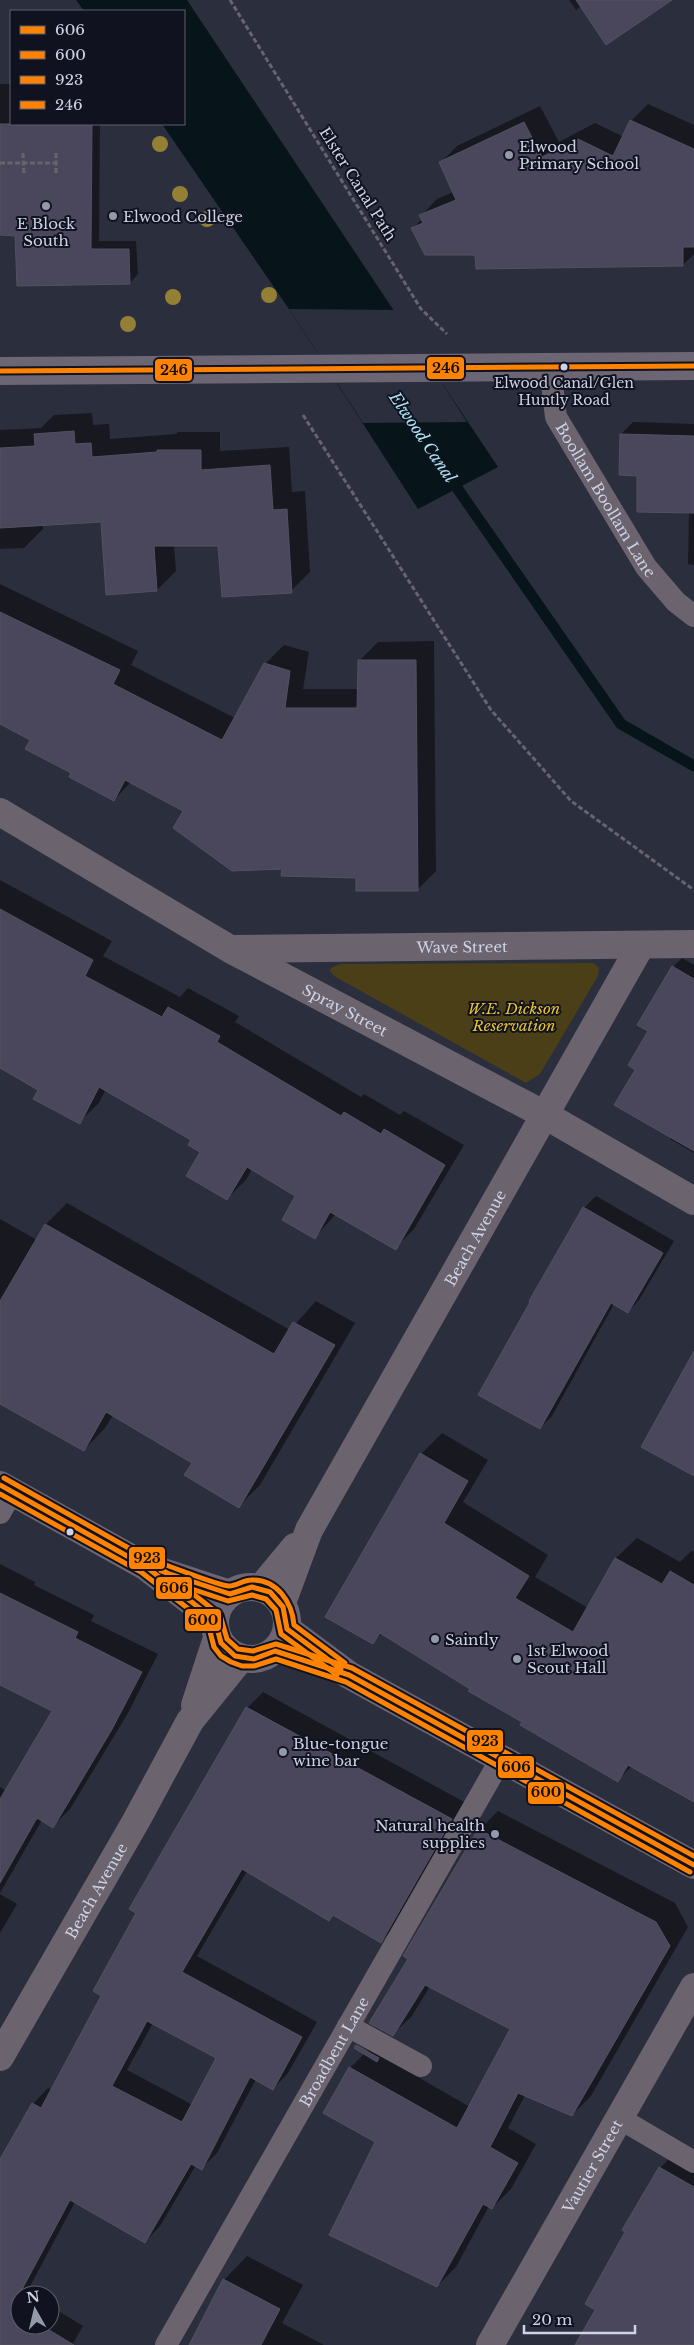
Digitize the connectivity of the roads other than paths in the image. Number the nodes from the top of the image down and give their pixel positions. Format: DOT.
graph roads {
  1 [pos="694,366"];
  2 [pos="550,368"];
  3 [pos="0,370"];
  4 [pos="694,616"];
  5 [pos="0,812"];
  6 [pos="694,944"];
  7 [pos="640,945"];
  8 [pos="230,949"];
  9 [pos="545,1115"];
  10 [pos="694,1201"];
  11 [pos="4,1497"];
  12 [pos="145,1566"];
  13 [pos="230,1594"];
  14 [pos="271,1596"];
  15 [pos="216,1629"];
  16 [pos="281,1640"];
  17 [pos="241,1658"];
  18 [pos="190,1721"];
  19 [pos="501,1759"];
  20 [pos="694,1865"];
  21 [pos="694,1987"];
  22 [pos="348,2026"];
  23 [pos="0,2057"];
  24 [pos="421,2066"];
  25 [pos="619,2118"];
  26 [pos="694,2162"];
  27 [pos="166,2345"];
  28 [pos="490,2345"];
  1 -- 2 [label="street"];
  2 -- 3 [label="street"];
  2 -- 4 [label="lane, Boollam Boollam Lane"];
  5 -- 8 [label="street, Spray Street"];
  6 -- 7 [label="street, Wave Street"];
  7 -- 8 [label="street, Wave Street"];
  7 -- 9 [label="street, Beach Avenue"];
  8 -- 9 [label="street, Spray Street"];
  9 -- 10 [label="street, Spray Street"];
  9 -- 14 [label="street, Beach Avenue"];
  11 -- 12 [label="street"];
  12 -- 13 [label="street"];
  12 -- 15 [label="street"];
  13 -- 14 [label="street"];
  13 -- 15 [label="street"];
  14 -- 16 [label="street"];
  15 -- 17 [label="street"];
  15 -- 18 [label="street, Beach Avenue"];
  16 -- 17 [label="street"];
  16 -- 19 [label="street"];
  17 -- 18 [label="street, Beach Avenue"];
  18 -- 23 [label="street, Beach Avenue"];
  19 -- 20 [label="street"];
  19 -- 22 [label="lane, Broadbent Lane"];
  21 -- 25 [label="street, Vautier Street"];
  22 -- 24 [label="lane"];
  22 -- 27 [label="lane, Broadbent Lane"];
  25 -- 26 [label="lane"];
  25 -- 28 [label="street, Vautier Street"];
}
